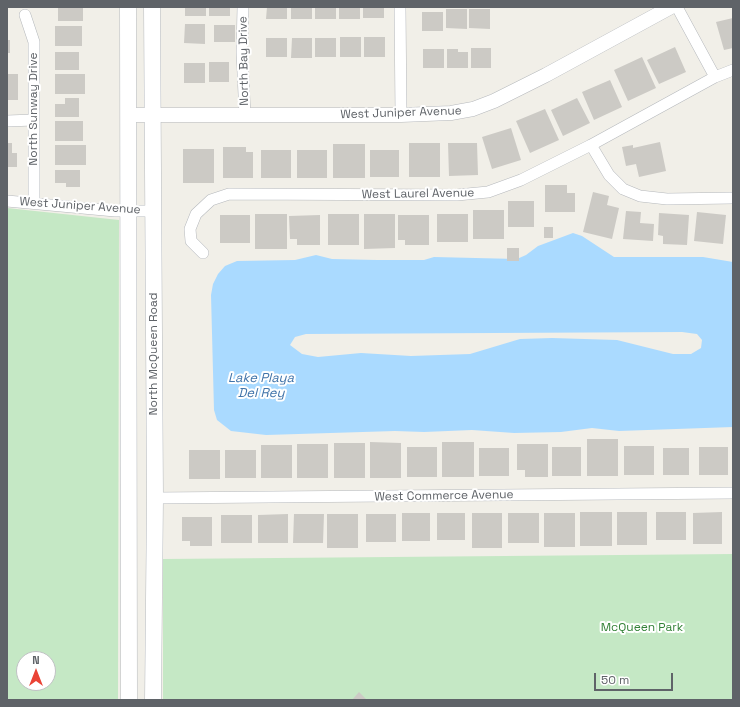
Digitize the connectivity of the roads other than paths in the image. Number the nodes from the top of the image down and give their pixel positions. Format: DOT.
graph roads {
  1 [pos="128,7"];
  2 [pos="152,7"];
  3 [pos="243,7"];
  4 [pos="400,7"];
  5 [pos="671,7"];
  6 [pos="676,7"];
  7 [pos="25,15"];
  8 [pos="733,70"];
  9 [pos="715,77"];
  10 [pos="129,115"];
  11 [pos="153,115"];
  12 [pos="401,115"];
  13 [pos="245,116"];
  14 [pos="34,120"];
  15 [pos="7,121"];
  16 [pos="591,145"];
  17 [pos="733,198"];
  18 [pos="7,201"];
  19 [pos="34,203"];
  20 [pos="129,210"];
  21 [pos="153,210"];
  22 [pos="202,253"];
  23 [pos="733,493"];
  24 [pos="155,498"];
  25 [pos="130,598"];
  26 [pos="154,598"];
  27 [pos="129,700"];
  28 [pos="153,700"];
  1 -- 10 [label="main road, North McQueen Road"];
  2 -- 11 [label="main road, North McQueen Road"];
  3 -- 13 [label="street, North Bay Drive"];
  4 -- 12 [label="street"];
  5 -- 12 [label="street, West Juniper Avenue"];
  6 -- 9 [label="street"];
  7 -- 14 [label="street, North Sunway Drive"];
  8 -- 9 [label="street, West Laurel Avenue"];
  9 -- 16 [label="street, West Laurel Avenue"];
  10 -- 11 [label="street, West Juniper Avenue"];
  10 -- 20 [label="main road, North McQueen Road"];
  11 -- 13 [label="street, West Juniper Avenue"];
  11 -- 21 [label="main road, North McQueen Road"];
  12 -- 13 [label="street, West Juniper Avenue"];
  14 -- 15 [label="street"];
  14 -- 19 [label="street, North Sunway Drive"];
  16 -- 17 [label="street"];
  16 -- 22 [label="street, West Laurel Avenue"];
  18 -- 19 [label="street, West Juniper Avenue"];
  19 -- 20 [label="street, West Juniper Avenue"];
  20 -- 21 [label="street, West Juniper Avenue"];
  20 -- 25 [label="main road, North McQueen Road"];
  21 -- 24 [label="main road, North McQueen Road"];
  23 -- 24 [label="street, West Commerce Avenue"];
  24 -- 26 [label="main road, North McQueen Road"];
  25 -- 26 [label="main road"];
  25 -- 27 [label="main road, North McQueen Road"];
  26 -- 28 [label="main road, North McQueen Road"];
}
